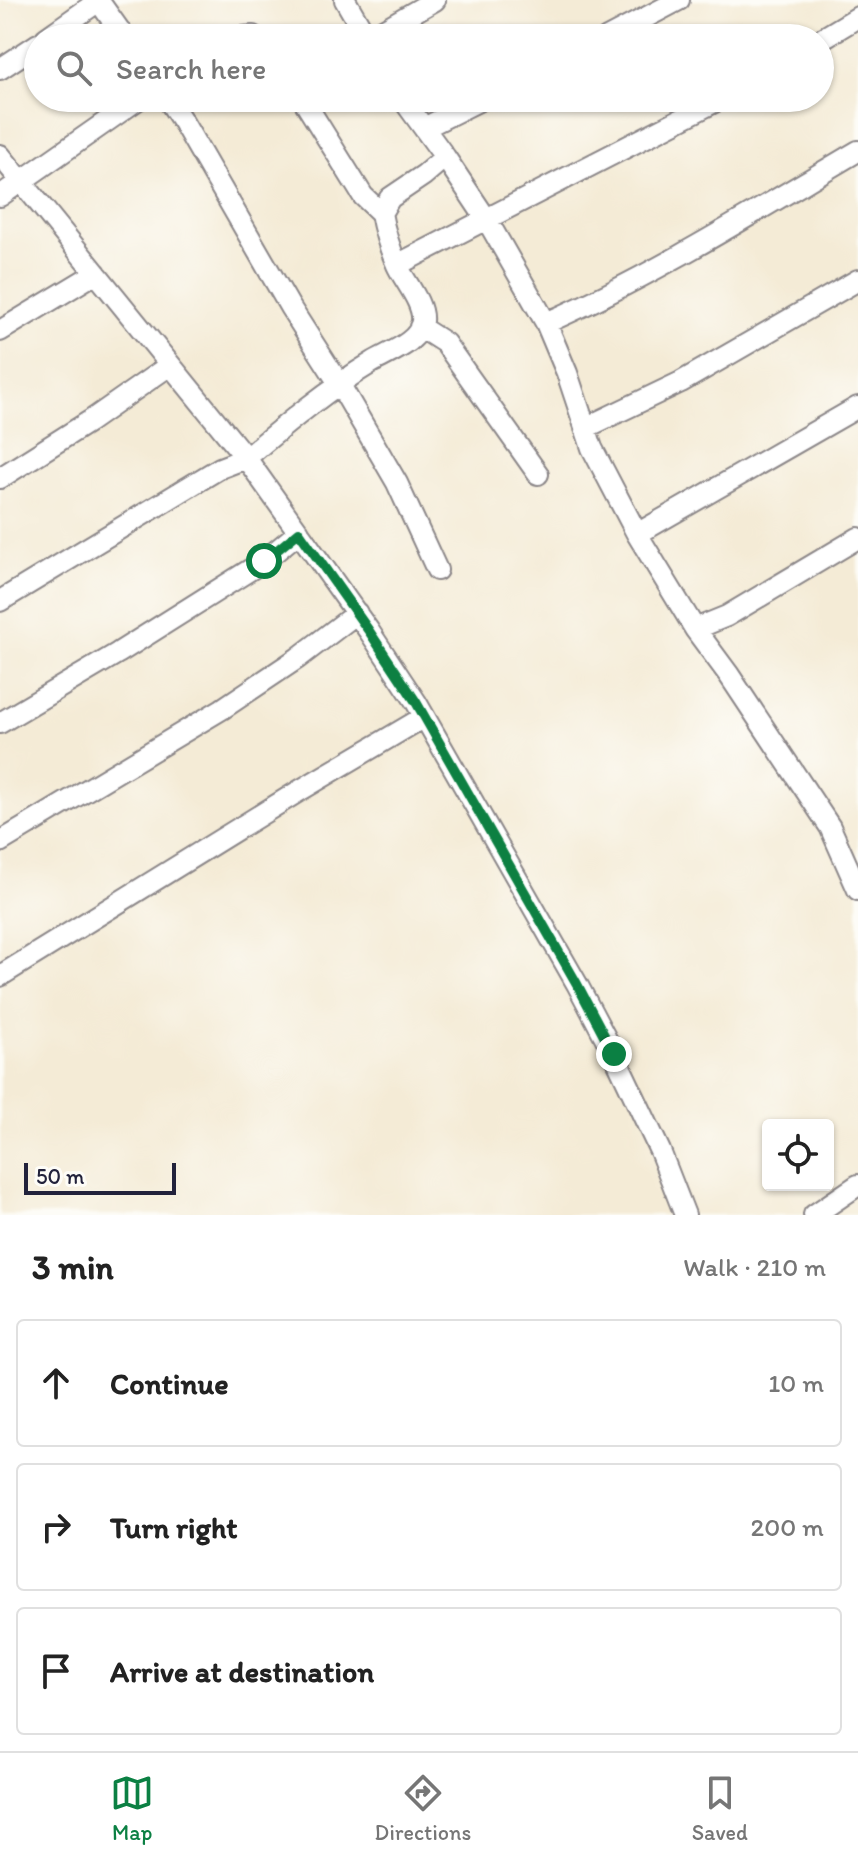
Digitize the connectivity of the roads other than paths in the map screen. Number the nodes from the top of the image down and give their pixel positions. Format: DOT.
graph roads {
  1 [pos="99,0"];
  2 [pos="345,0"];
  3 [pos="435,0"];
  4 [pos="679,0"];
  5 [pos="858,17"];
  6 [pos="66,24"];
  7 [pos="115,24"];
  8 [pos="360,24"];
  9 [pos="393,24"];
  10 [pos="634,24"];
  11 [pos="834,32"];
  12 [pos="24,53"];
  13 [pos="0,69"];
  14 [pos="120,112"];
  15 [pos="176,112"];
  16 [pos="311,112"];
  17 [pos="412,112"];
  18 [pos="456,112"];
  19 [pos="695,112"];
  20 [pos="424,128"];
  21 [pos="858,151"];
  22 [pos="0,155"];
  23 [pos="445,157"];
  24 [pos="22,182"];
  25 [pos="0,196"];
  26 [pos="381,213"];
  27 [pos="487,220"];
  28 [pos="397,265"];
  29 [pos="96,273"];
  30 [pos="858,280"];
  31 [pos="546,323"];
  32 [pos="420,327"];
  33 [pos="0,331"];
  34 [pos="170,365"];
  35 [pos="340,385"];
  36 [pos="858,407"];
  37 [pos="585,428"];
  38 [pos="246,458"];
  39 [pos="538,474"];
  40 [pos="0,478"];
  41 [pos="299,532"];
  42 [pos="637,534"];
  43 [pos="858,538"];
  44 [pos="437,570"];
  45 [pos="0,601"];
  46 [pos="357,613"];
  47 [pos="695,629"];
  48 [pos="424,717"];
  49 [pos="0,723"];
  50 [pos="0,842"];
  51 [pos="858,890"];
  52 [pos="0,976"];
  53 [pos="858,1185"];
  54 [pos="685,1215"];
  55 [pos="814,1215"];
  1 -- 6 [label="street"];
  1 -- 7 [label="street"];
  2 -- 8 [label="street"];
  3 -- 9 [label="street"];
  4 -- 10 [label="street"];
  5 -- 11 [label="street"];
  12 -- 13 [label="street"];
  14 -- 24 [label="street"];
  15 -- 35 [label="street"];
  16 -- 26 [label="street"];
  17 -- 20 [label="street"];
  18 -- 20 [label="street"];
  19 -- 27 [label="street"];
  20 -- 23 [label="street"];
  21 -- 31 [label="street"];
  22 -- 24 [label="street"];
  23 -- 26 [label="street"];
  23 -- 27 [label="street"];
  24 -- 25 [label="street"];
  24 -- 29 [label="street"];
  26 -- 28 [label="street"];
  27 -- 28 [label="street"];
  27 -- 31 [label="street"];
  28 -- 32 [label="street"];
  29 -- 33 [label="street"];
  29 -- 34 [label="street"];
  30 -- 37 [label="street"];
  31 -- 37 [label="street"];
  32 -- 35 [label="street"];
  32 -- 39 [label="street"];
  34 -- 38 [label="street"];
  34 -- 40 [label="street"];
  35 -- 38 [label="street"];
  35 -- 44 [label="street"];
  36 -- 42 [label="street"];
  37 -- 42 [label="street"];
  38 -- 41 [label="street"];
  38 -- 45 [label="street"];
  41 -- 46 [label="street"];
  41 -- 49 [label="street"];
  42 -- 47 [label="street"];
  43 -- 47 [label="street"];
  46 -- 48 [label="street"];
  46 -- 50 [label="street"];
  47 -- 51 [label="street"];
  48 -- 52 [label="street"];
  48 -- 54 [label="street"];
  53 -- 55 [label="street"];
}
